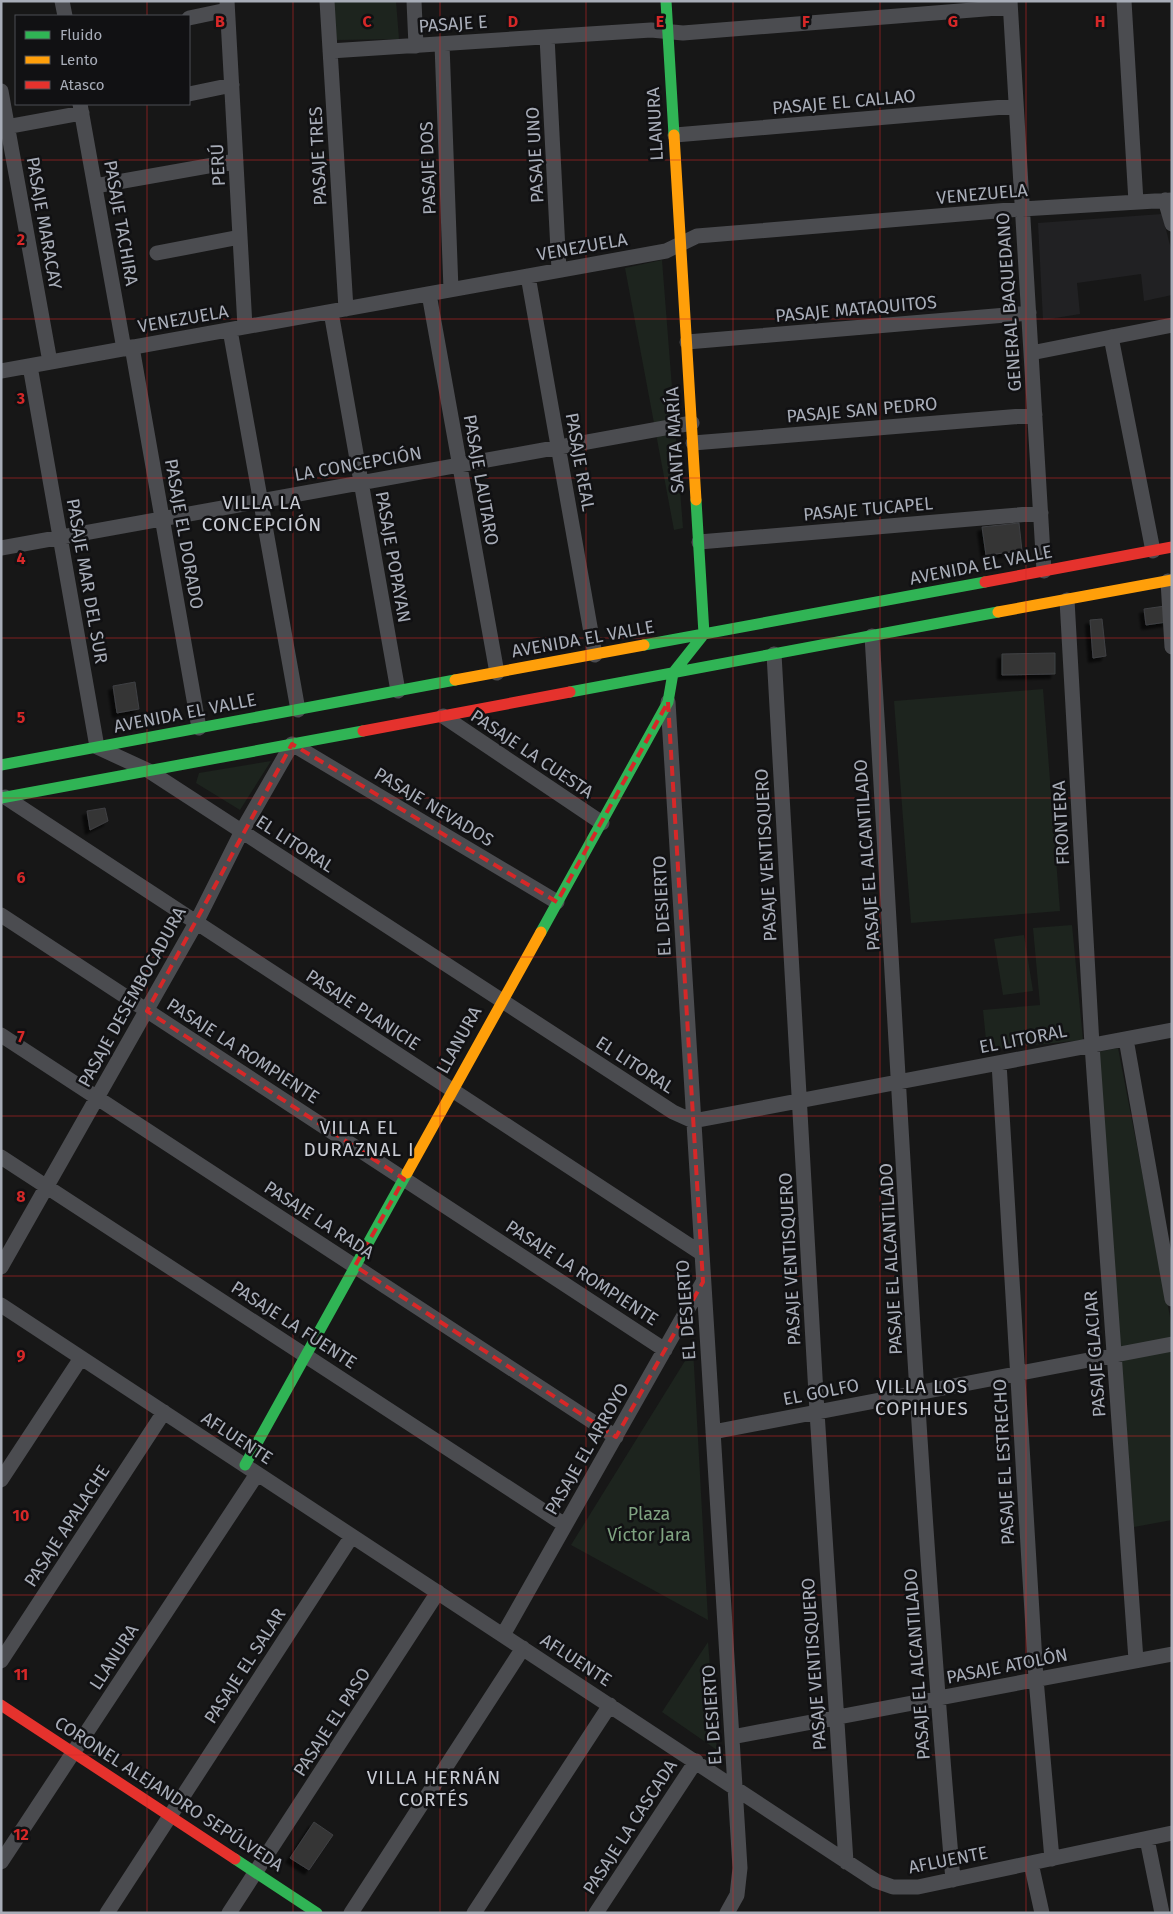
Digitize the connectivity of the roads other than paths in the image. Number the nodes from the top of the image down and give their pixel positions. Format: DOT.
graph roads {
  1 [pos="62,1"];
  2 [pos="327,1"];
  3 [pos="414,1"];
  4 [pos="666,1"];
  5 [pos="1124,1"];
  6 [pos="1010,4"];
  7 [pos="227,6"];
  8 [pos="65,15"];
  9 [pos="190,18"];
  10 [pos="668,32"];
  11 [pos="547,37"];
  12 [pos="442,44"];
  13 [pos="416,46"];
  14 [pos="330,52"];
  15 [pos="232,85"];
  16 [pos="1,90"];
  17 [pos="190,94"];
  18 [pos="1016,106"];
  19 [pos="81,108"];
  20 [pos="4,127"];
  21 [pos="674,135"];
  22 [pos="236,161"];
  23 [pos="95,186"];
  24 [pos="1169,200"];
  25 [pos="1136,202"];
  26 [pos="1022,209"];
  27 [pos="1172,224"];
  28 [pos="240,237"];
  29 [pos="681,244"];
  30 [pos="157,252"];
  31 [pos="559,270"];
  32 [pos="528,276"];
  33 [pos="451,290"];
  34 [pos="428,294"];
  35 [pos="338,310"];
  36 [pos="1028,313"];
  37 [pos="1172,325"];
  38 [pos="245,327"];
  39 [pos="230,330"];
  40 [pos="1111,337"];
  41 [pos="687,342"];
  42 [pos="128,348"];
  43 [pos="1031,353"];
  44 [pos="50,362"];
  45 [pos="30,366"];
  46 [pos="1,371"];
  47 [pos="1035,415"];
  48 [pos="692,423"];
  49 [pos="693,443"];
  50 [pos="558,447"];
  51 [pos="460,465"];
  52 [pos="361,483"];
  53 [pos="261,501"];
  54 [pos="1041,513"];
  55 [pos="162,519"];
  56 [pos="60,537"];
  57 [pos="699,542"];
  58 [pos="1172,547"];
  59 [pos="1,548"];
  60 [pos="1153,551"];
  61 [pos="1044,571"];
  62 [pos="1170,581"];
  63 [pos="1067,600"];
  64 [pos="704,634"];
  65 [pos="872,636"];
  66 [pos="1172,646"];
  67 [pos="774,654"];
  68 [pos="595,655"];
  69 [pos="497,673"];
  70 [pos="673,673"];
  71 [pos="398,691"];
  72 [pos="668,702"];
  73 [pos="291,711"];
  74 [pos="442,716"];
  75 [pos="199,728"];
  76 [pos="290,736"];
  77 [pos="98,747"];
  78 [pos="1,765"];
  79 [pos="149,771"];
  80 [pos="3,798"];
  81 [pos="602,823"];
  82 [pos="242,831"];
  83 [pos="558,902"];
  84 [pos="1,915"];
  85 [pos="196,923"];
  86 [pos="502,1001"];
  87 [pos="147,1011"];
  88 [pos="1172,1030"];
  89 [pos="1,1035"];
  90 [pos="1126,1039"];
  91 [pos="1092,1045"];
  92 [pos="999,1063"];
  93 [pos="900,1082"];
  94 [pos="452,1090"];
  95 [pos="98,1098"];
  96 [pos="799,1101"];
  97 [pos="693,1121"];
  98 [pos="1,1157"];
  99 [pos="404,1179"];
  100 [pos="48,1187"];
  101 [pos="702,1253"];
  102 [pos="355,1266"];
  103 [pos="1,1267"];
  104 [pos="703,1282"];
  105 [pos="1172,1299"];
  106 [pos="1,1305"];
  107 [pos="1172,1344"];
  108 [pos="665,1350"];
  109 [pos="1114,1355"];
  110 [pos="306,1356"];
  111 [pos="81,1358"];
  112 [pos="1018,1373"];
  113 [pos="917,1392"];
  114 [pos="164,1412"];
  115 [pos="817,1412"];
  116 [pos="713,1432"];
  117 [pos="616,1437"];
  118 [pos="251,1470"];
  119 [pos="1,1480"];
  120 [pos="565,1525"];
  121 [pos="352,1536"];
  122 [pos="438,1592"];
  123 [pos="503,1635"];
  124 [pos="523,1648"];
  125 [pos="1172,1654"];
  126 [pos="1136,1660"];
  127 [pos="1,1661"];
  128 [pos="1036,1679"];
  129 [pos="937,1698"];
  130 [pos="1,1705"];
  131 [pos="610,1705"];
  132 [pos="837,1718"];
  133 [pos="732,1737"];
  134 [pos="74,1752"];
  135 [pos="696,1761"];
  136 [pos="735,1787"];
  137 [pos="170,1816"];
  138 [pos="1172,1833"];
  139 [pos="1147,1839"];
  140 [pos="1052,1859"];
  141 [pos="1,1862"];
  142 [pos="846,1862"];
  143 [pos="1031,1863"];
  144 [pos="256,1872"];
  145 [pos="953,1880"];
  146 [pos="106,1913"];
  147 [pos="229,1913"];
  148 [pos="317,1913"];
  149 [pos="352,1913"];
  150 [pos="474,1913"];
  151 [pos="596,1913"];
  152 [pos="727,1913"];
  153 [pos="1042,1913"];
  154 [pos="1162,1913"];
  1 -- 8 [label="street"];
  2 -- 14 [label="street, PASAJE TRES"];
  3 -- 13 [label="street"];
  4 -- 10 [label="street, LLANURA"];
  5 -- 25 [label="street"];
  6 -- 10 [label="street, PASAJE E"];
  6 -- 18 [label="street, GENERAL BAQUEDANO"];
  7 -- 9 [label="street"];
  7 -- 15 [label="street, PERÚ"];
  10 -- 11 [label="street, PASAJE E"];
  10 -- 21 [label="street, LLANURA"];
  11 -- 12 [label="street, PASAJE E"];
  11 -- 31 [label="street, PASAJE UNO"];
  12 -- 13 [label="street, PASAJE E"];
  12 -- 33 [label="street, PASAJE DOS"];
  13 -- 14 [label="street, PASAJE E"];
  14 -- 35 [label="street, PASAJE TRES"];
  15 -- 17 [label="street"];
  15 -- 22 [label="street, PERÚ"];
  16 -- 20 [label="street, PASAJE MARACAY"];
  18 -- 21 [label="street, PASAJE EL CALLAO"];
  18 -- 26 [label="street, GENERAL BAQUEDANO"];
  19 -- 20 [label="street"];
  19 -- 23 [label="street, PASAJE TACHIRA"];
  20 -- 44 [label="street, PASAJE MARACAY"];
  21 -- 29 [label="street, LLANURA"];
  22 -- 23 [label="street"];
  22 -- 28 [label="street, PERÚ"];
  23 -- 42 [label="street, PASAJE TACHIRA"];
  24 -- 25 [label="street, VENEZUELA"];
  24 -- 27 [label="street"];
  25 -- 26 [label="street, VENEZUELA"];
  26 -- 29 [label="street, VENEZUELA"];
  26 -- 36 [label="street, GENERAL BAQUEDANO"];
  28 -- 30 [label="street"];
  28 -- 38 [label="street, PERÚ"];
  29 -- 31 [label="street, VENEZUELA"];
  29 -- 41 [label="street, SANTA MARÍA"];
  31 -- 32 [label="street, VENEZUELA"];
  32 -- 33 [label="street, VENEZUELA"];
  32 -- 50 [label="street, PASAJE REAL"];
  33 -- 34 [label="street, VENEZUELA"];
  34 -- 35 [label="street, VENEZUELA"];
  34 -- 51 [label="street, PASAJE LAUTARO"];
  35 -- 38 [label="street, VENEZUELA"];
  35 -- 52 [label="street, PASAJE POPAYAN"];
  36 -- 41 [label="street, PASAJE MATAQUITOS"];
  36 -- 43 [label="street, GENERAL BAQUEDANO"];
  37 -- 40 [label="street"];
  38 -- 39 [label="street, VENEZUELA"];
  39 -- 42 [label="street, VENEZUELA"];
  39 -- 53 [label="street"];
  40 -- 43 [label="street"];
  40 -- 60 [label="street"];
  41 -- 48 [label="street, SANTA MARÍA"];
  42 -- 44 [label="street, VENEZUELA"];
  42 -- 55 [label="street, PASAJE EL DORADO"];
  43 -- 47 [label="street, GENERAL BAQUEDANO"];
  44 -- 45 [label="street, VENEZUELA"];
  45 -- 46 [label="street, VENEZUELA"];
  45 -- 56 [label="street, PASAJE MAR DEL SUR"];
  47 -- 49 [label="street, PASAJE SAN PEDRO"];
  47 -- 54 [label="street, GENERAL BAQUEDANO"];
  48 -- 49 [label="street, SANTA MARÍA"];
  48 -- 50 [label="street, LA CONCEPCIÓN"];
  49 -- 57 [label="street, SANTA MARÍA"];
  50 -- 51 [label="street, LA CONCEPCIÓN"];
  50 -- 68 [label="street, PASAJE REAL"];
  51 -- 52 [label="street, LA CONCEPCIÓN"];
  51 -- 69 [label="street, PASAJE LAUTARO"];
  52 -- 53 [label="street, LA CONCEPCIÓN"];
  52 -- 71 [label="street, PASAJE POPAYAN"];
  53 -- 55 [label="street, LA CONCEPCIÓN"];
  53 -- 73 [label="street"];
  54 -- 57 [label="street, PASAJE TUCAPEL"];
  54 -- 61 [label="street, GENERAL BAQUEDANO"];
  55 -- 56 [label="street, LA CONCEPCIÓN"];
  55 -- 75 [label="street, PASAJE EL DORADO"];
  56 -- 59 [label="street, LA CONCEPCIÓN"];
  56 -- 77 [label="street, PASAJE MAR DEL SUR"];
  57 -- 64 [label="street, SANTA MARÍA"];
  58 -- 60 [label="street, AVENIDA EL VALLE"];
  60 -- 61 [label="street, AVENIDA EL VALLE"];
  61 -- 64 [label="street, AVENIDA EL VALLE"];
  62 -- 63 [label="street"];
  62 -- 66 [label="street"];
  63 -- 65 [label="street"];
  63 -- 91 [label="street, FRONTERA"];
  64 -- 68 [label="street, AVENIDA EL VALLE"];
  64 -- 70 [label="street, LLANURA"];
  65 -- 67 [label="street"];
  65 -- 93 [label="street, PASAJE EL ALCANTILADO"];
  67 -- 70 [label="street"];
  67 -- 96 [label="street, PASAJE VENTISQUERO"];
  68 -- 69 [label="street, AVENIDA EL VALLE"];
  69 -- 71 [label="street, AVENIDA EL VALLE"];
  70 -- 72 [label="street, LLANURA"];
  70 -- 74 [label="street"];
  71 -- 73 [label="street, AVENIDA EL VALLE"];
  72 -- 81 [label="street, LLANURA"];
  72 -- 97 [label="street, EL DESIERTO"];
  73 -- 75 [label="street, AVENIDA EL VALLE"];
  73 -- 76 [label="street"];
  74 -- 76 [label="street"];
  74 -- 81 [label="street, PASAJE LA CUESTA"];
  75 -- 77 [label="street, AVENIDA EL VALLE"];
  76 -- 79 [label="street"];
  76 -- 82 [label="street, PASAJE DESEMBOCADURA"];
  76 -- 83 [label="street, PASAJE NEVADOS"];
  77 -- 78 [label="street, AVENIDA EL VALLE"];
  77 -- 79 [label="street"];
  79 -- 80 [label="street"];
  79 -- 82 [label="street, EL LITORAL"];
  80 -- 85 [label="street, PASAJE PLANICIE"];
  81 -- 83 [label="street, LLANURA"];
  82 -- 85 [label="street, PASAJE DESEMBOCADURA"];
  82 -- 86 [label="street, EL LITORAL"];
  83 -- 86 [label="street, LLANURA"];
  84 -- 87 [label="street, PASAJE LA ROMPIENTE"];
  85 -- 87 [label="street, PASAJE DESEMBOCADURA"];
  85 -- 94 [label="street, PASAJE PLANICIE"];
  86 -- 94 [label="street, LLANURA"];
  86 -- 97 [label="street, EL LITORAL"];
  87 -- 95 [label="street, PASAJE DESEMBOCADURA"];
  87 -- 99 [label="street, PASAJE LA ROMPIENTE"];
  88 -- 90 [label="street, EL LITORAL"];
  89 -- 95 [label="street, PASAJE LA RADA"];
  90 -- 91 [label="street, EL LITORAL"];
  90 -- 105 [label="street"];
  91 -- 92 [label="street, EL LITORAL"];
  91 -- 109 [label="street, PASAJE GLACIAR"];
  92 -- 93 [label="street, EL LITORAL"];
  92 -- 112 [label="street, PASAJE EL ESTRECHO"];
  93 -- 96 [label="street, EL LITORAL"];
  93 -- 113 [label="street, PASAJE EL ALCANTILADO"];
  94 -- 99 [label="street, LLANURA"];
  94 -- 101 [label="street, PASAJE PLANICIE"];
  95 -- 100 [label="street, PASAJE DESEMBOCADURA"];
  95 -- 102 [label="street, PASAJE LA RADA"];
  96 -- 97 [label="street, EL LITORAL"];
  96 -- 115 [label="street, PASAJE VENTISQUERO"];
  97 -- 101 [label="street, EL DESIERTO"];
  98 -- 100 [label="street, PASAJE LA FUENTE"];
  99 -- 102 [label="street, LLANURA"];
  99 -- 108 [label="street, PASAJE LA ROMPIENTE"];
  100 -- 103 [label="street, PASAJE DESEMBOCADURA"];
  100 -- 110 [label="street, PASAJE LA FUENTE"];
  101 -- 104 [label="street, EL DESIERTO"];
  102 -- 110 [label="street, LLANURA"];
  102 -- 117 [label="street, PASAJE LA RADA"];
  104 -- 108 [label="street, PASAJE EL ARROYO"];
  104 -- 116 [label="street, EL DESIERTO"];
  106 -- 111 [label="street, AFLUENTE"];
  107 -- 109 [label="street, EL GOLFO"];
  108 -- 117 [label="street, PASAJE EL ARROYO"];
  109 -- 112 [label="street, EL GOLFO"];
  109 -- 126 [label="street, PASAJE GLACIAR"];
  110 -- 118 [label="street, LLANURA"];
  110 -- 120 [label="street, PASAJE LA FUENTE"];
  111 -- 114 [label="street, AFLUENTE"];
  111 -- 119 [label="street"];
  112 -- 113 [label="street, EL GOLFO"];
  112 -- 128 [label="street, PASAJE EL ESTRECHO"];
  113 -- 115 [label="street, EL GOLFO"];
  113 -- 129 [label="street, PASAJE EL ALCANTILADO"];
  114 -- 118 [label="street, AFLUENTE"];
  114 -- 127 [label="street, PASAJE APALACHE"];
  115 -- 116 [label="street, EL GOLFO"];
  115 -- 132 [label="street, PASAJE VENTISQUERO"];
  116 -- 133 [label="street, EL DESIERTO"];
  117 -- 120 [label="street, PASAJE EL ARROYO"];
  118 -- 121 [label="street, AFLUENTE"];
  118 -- 134 [label="street, LLANURA"];
  120 -- 123 [label="street, PASAJE EL ARROYO"];
  121 -- 122 [label="street, AFLUENTE"];
  121 -- 137 [label="street, PASAJE EL SALAR"];
  122 -- 123 [label="street, AFLUENTE"];
  122 -- 144 [label="street, PASAJE EL PASO"];
  123 -- 124 [label="street, AFLUENTE"];
  124 -- 131 [label="street, AFLUENTE"];
  124 -- 149 [label="street"];
  125 -- 126 [label="street, PASAJE ATOLÓN"];
  126 -- 128 [label="street, PASAJE ATOLÓN"];
  128 -- 129 [label="street, PASAJE ATOLÓN"];
  128 -- 140 [label="street, PASAJE EL ESTRECHO"];
  129 -- 132 [label="street, PASAJE ATOLÓN"];
  129 -- 145 [label="street, PASAJE EL ALCANTILADO"];
  130 -- 134 [label="street, CORONEL ALEJANDRO SEPÚLVEDA"];
  131 -- 135 [label="street, AFLUENTE"];
  131 -- 150 [label="street"];
  132 -- 133 [label="street, PASAJE ATOLÓN"];
  132 -- 142 [label="street, PASAJE VENTISQUERO"];
  133 -- 136 [label="street, EL DESIERTO"];
  134 -- 137 [label="street, CORONEL ALEJANDRO SEPÚLVEDA"];
  134 -- 141 [label="street, LLANURA"];
  135 -- 136 [label="street, AFLUENTE"];
  135 -- 151 [label="street, PASAJE LA CASCADA"];
  136 -- 142 [label="street, AFLUENTE"];
  136 -- 152 [label="street, EL DESIERTO"];
  137 -- 144 [label="street, CORONEL ALEJANDRO SEPÚLVEDA"];
  137 -- 146 [label="street, PASAJE EL SALAR"];
  138 -- 139 [label="street, AFLUENTE"];
  139 -- 140 [label="street, AFLUENTE"];
  139 -- 154 [label="street"];
  140 -- 143 [label="street, AFLUENTE"];
  142 -- 145 [label="street, AFLUENTE"];
  143 -- 145 [label="street, AFLUENTE"];
  143 -- 153 [label="street"];
  144 -- 147 [label="street, PASAJE EL PASO"];
  144 -- 148 [label="street, CORONEL ALEJANDRO SEPÚLVEDA"];
}
